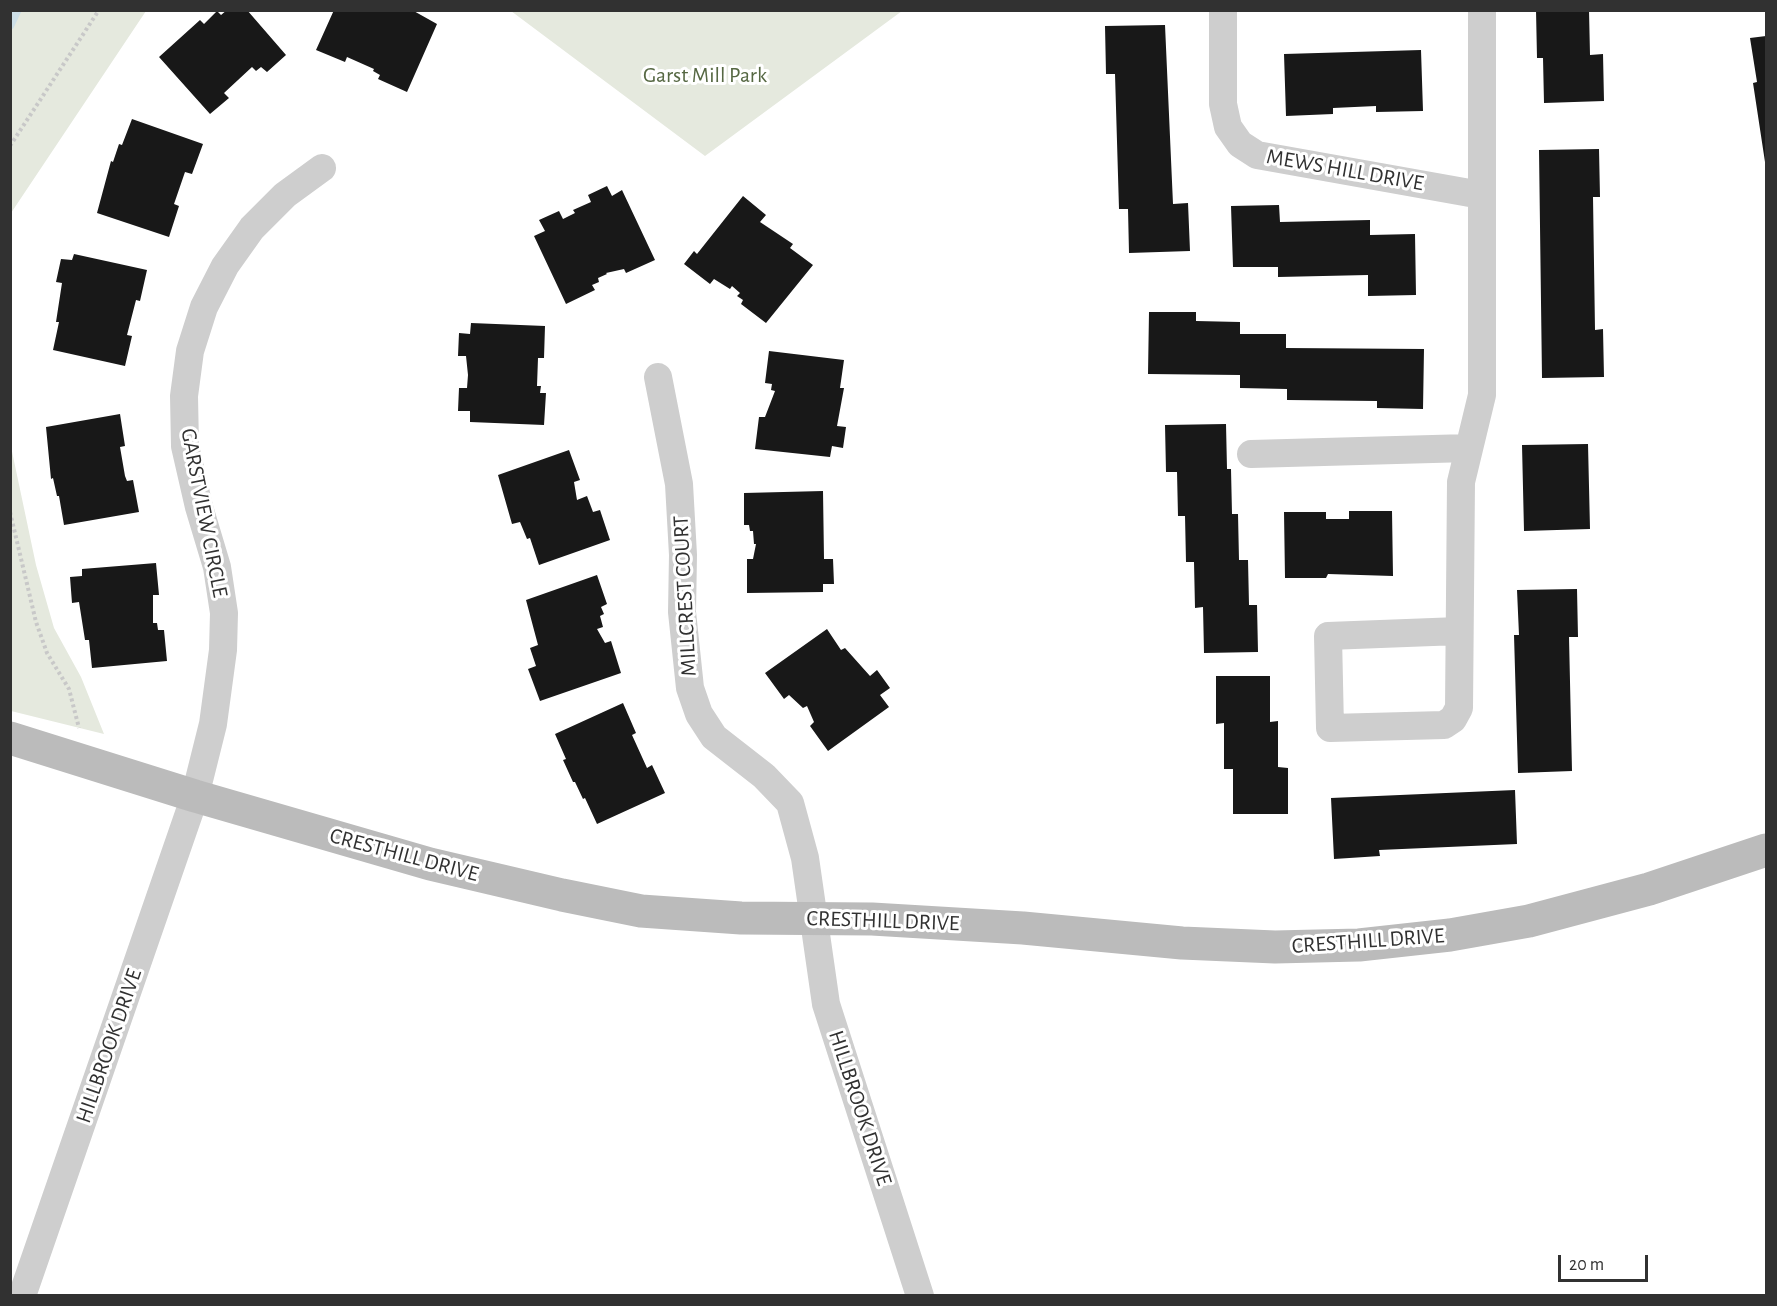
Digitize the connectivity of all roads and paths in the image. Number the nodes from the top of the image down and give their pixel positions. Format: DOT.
graph roads {
  1 [pos="99,10"];
  2 [pos="1223,10"];
  3 [pos="1482,10"];
  4 [pos="10,146"];
  5 [pos="322,168"];
  6 [pos="1481,195"];
  7 [pos="658,377"];
  8 [pos="1469,448"];
  9 [pos="1251,454"];
  10 [pos="10,512"];
  11 [pos="1459,631"];
  12 [pos="10,738"];
  13 [pos="80,759"];
  14 [pos="195,796"];
  15 [pos="1767,850"];
  16 [pos="812,918"];
  17 [pos="22,1296"];
  18 [pos="920,1296"];
  1 -- 4 [label="path"];
  2 -- 6 [label="street, MEWS HILL DRIVE"];
  3 -- 6 [label="street"];
  5 -- 14 [label="street, GARSTVIEW CIRCLE"];
  6 -- 8 [label="street"];
  7 -- 16 [label="street, MILLCREST COURT"];
  8 -- 9 [label="street"];
  8 -- 11 [label="street"];
  10 -- 13 [label="path"];
  11 -- 11 [label="street"];
  12 -- 13 [label="street, CRESTHILL DRIVE"];
  13 -- 14 [label="street, CRESTHILL DRIVE"];
  14 -- 16 [label="street, CRESTHILL DRIVE"];
  14 -- 17 [label="street, HILLBROOK DRIVE"];
  15 -- 16 [label="street, CRESTHILL DRIVE"];
  16 -- 18 [label="street, HILLBROOK DRIVE"];
}
